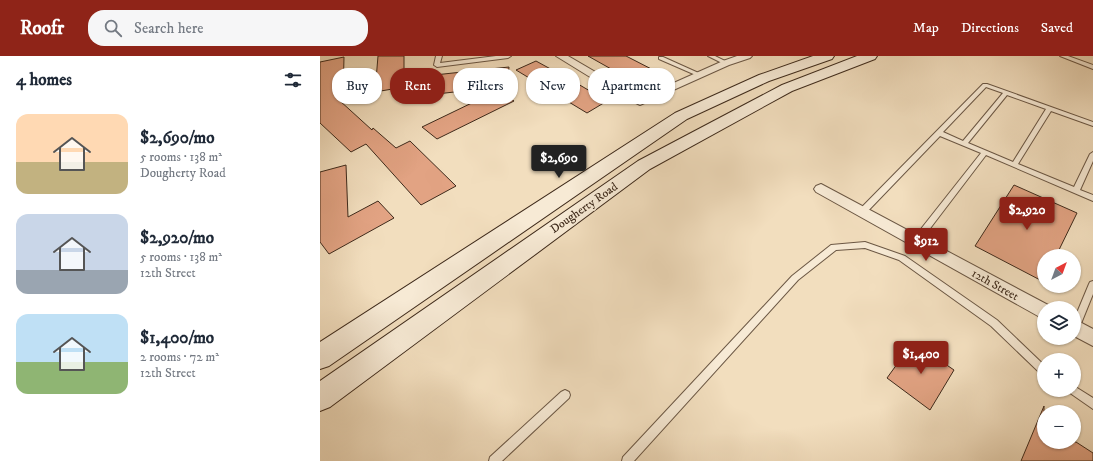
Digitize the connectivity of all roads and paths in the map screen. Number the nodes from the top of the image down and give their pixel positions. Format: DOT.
graph roads {
  1 [pos="439,56"];
  2 [pos="506,56"];
  3 [pos="561,56"];
  4 [pos="664,56"];
  5 [pos="711,56"];
  6 [pos="747,56"];
  7 [pos="827,56"];
  8 [pos="870,56"];
  9 [pos="1063,56"];
  10 [pos="726,63"];
  11 [pos="1093,67"];
  12 [pos="700,75"];
  13 [pos="1006,93"];
  14 [pos="1050,108"];
  15 [pos="1093,124"];
  16 [pos="939,133"];
  17 [pos="964,144"];
  18 [pos="985,152"];
  19 [pos="1093,154"];
  20 [pos="1014,165"];
  21 [pos="821,189"];
  22 [pos="1076,191"];
  23 [pos="1093,198"];
  24 [pos="862,212"];
  25 [pos="916,241"];
  26 [pos="1093,284"];
  27 [pos="1037,307"];
  28 [pos="1081,312"];
  29 [pos="1081,332"];
  30 [pos="1093,338"];
  31 [pos="320,357"];
  32 [pos="1037,363"];
  33 [pos="565,395"];
  34 [pos="1081,396"];
  35 [pos="320,397"];
  36 [pos="1093,404"];
  37 [pos="494,461"];
  38 [pos="626,461"];
  1 -- 2 [label="lane"];
  3 -- 12 [label="street"];
  4 -- 12 [label="lane"];
  5 -- 10 [label="lane"];
  6 -- 10 [label="street"];
  7 -- 31 [label="main road, Dougherty Road"];
  8 -- 35 [label="main road, Dougherty Road"];
  9 -- 11 [label="lane"];
  10 -- 12 [label="street"];
  13 -- 14 [label="lane"];
  13 -- 16 [label="lane"];
  13 -- 17 [label="lane"];
  14 -- 15 [label="lane"];
  14 -- 20 [label="lane"];
  16 -- 17 [label="lane"];
  16 -- 24 [label="lane"];
  17 -- 18 [label="lane"];
  18 -- 20 [label="lane"];
  18 -- 25 [label="lane"];
  19 -- 22 [label="lane"];
  20 -- 22 [label="lane"];
  21 -- 24 [label="street, 12th Street"];
  22 -- 23 [label="lane"];
  24 -- 25 [label="street, 12th Street"];
  25 -- 27 [label="street, 12th Street"];
  26 -- 28 [label="lane"];
  29 -- 30 [label="street"];
  32 -- 38 [label="lane"];
  33 -- 37 [label="lane"];
  34 -- 36 [label="lane"];
}
